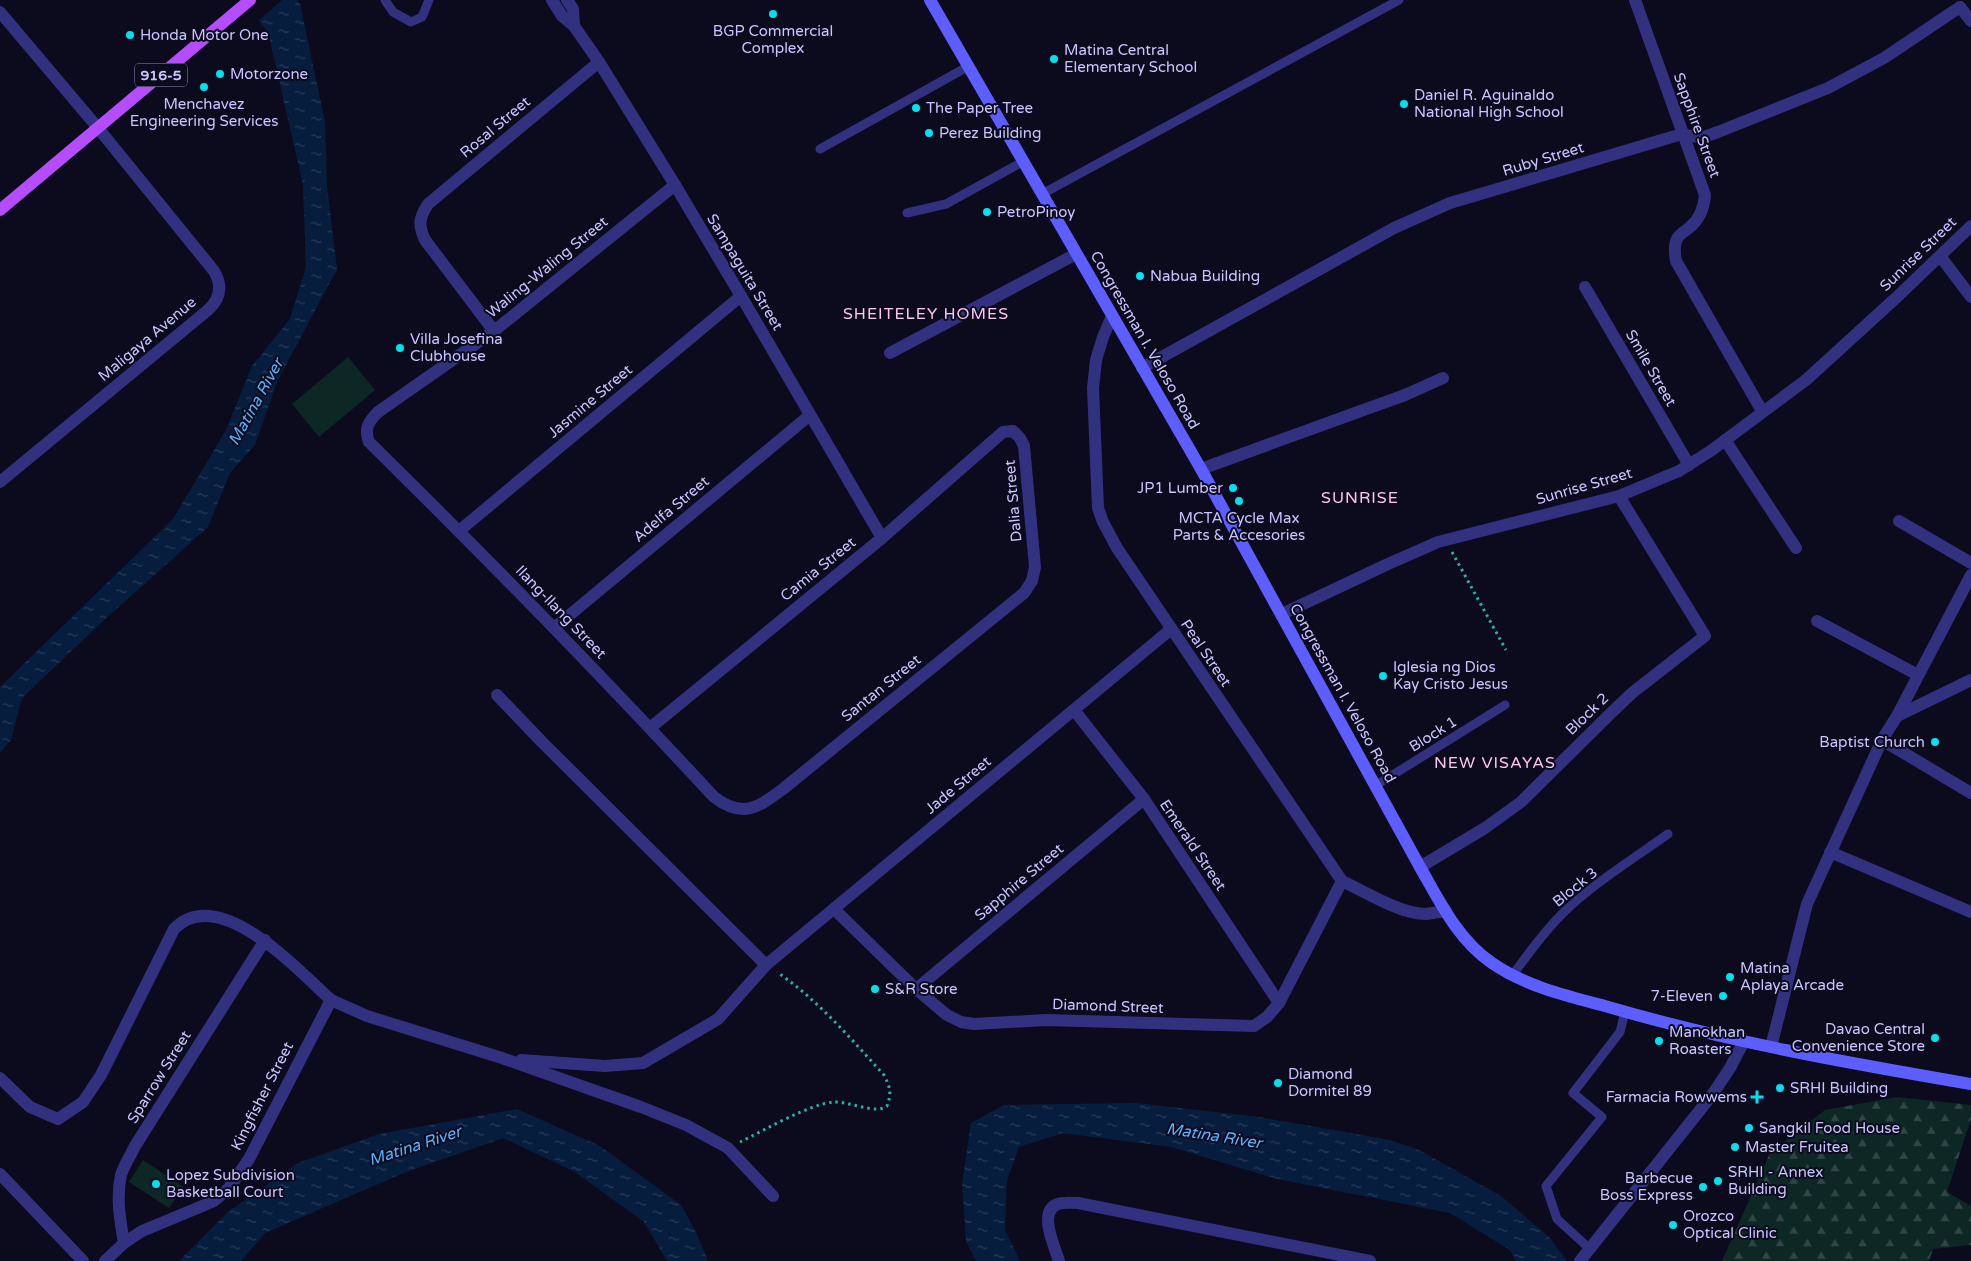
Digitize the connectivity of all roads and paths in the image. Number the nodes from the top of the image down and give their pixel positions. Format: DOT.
graph roads {
  1 [pos="250,0"];
  2 [pos="385,0"];
  3 [pos="429,0"];
  4 [pos="552,0"];
  5 [pos="567,0"];
  6 [pos="930,0"];
  7 [pos="1398,0"];
  8 [pos="1635,0"];
  9 [pos="1961,4"];
  10 [pos="0,12"];
  11 [pos="1971,21"];
  12 [pos="574,26"];
  13 [pos="599,62"];
  14 [pos="968,66"];
  15 [pos="98,128"];
  16 [pos="1682,134"];
  17 [pos="820,149"];
  18 [pos="1024,161"];
  19 [pos="675,185"];
  20 [pos="1042,194"];
  21 [pos="0,210"];
  22 [pos="907,213"];
  23 [pos="1971,226"];
  24 [pos="1076,254"];
  25 [pos="1940,256"];
  26 [pos="1585,287"];
  27 [pos="741,296"];
  28 [pos="1971,296"];
  29 [pos="1112,316"];
  30 [pos="494,331"];
  31 [pos="890,352"];
  32 [pos="1142,368"];
  33 [pos="1443,378"];
  34 [pos="1762,411"];
  35 [pos="810,416"];
  36 [pos="367,427"];
  37 [pos="1003,432"];
  38 [pos="1725,440"];
  39 [pos="1689,465"];
  40 [pos="1201,469"];
  41 [pos="0,482"];
  42 [pos="1619,496"];
  43 [pos="1900,521"];
  44 [pos="459,530"];
  45 [pos="882,538"];
  46 [pos="1445,540"];
  47 [pos="1796,548"];
  48 [pos="1971,563"];
  49 [pos="1971,575"];
  50 [pos="1032,581"];
  51 [pos="1282,614"];
  52 [pos="1817,621"];
  53 [pos="554,628"];
  54 [pos="1170,630"];
  55 [pos="1506,650"];
  56 [pos="1918,674"];
  57 [pos="1971,680"];
  58 [pos="497,695"];
  59 [pos="1505,706"];
  60 [pos="1074,710"];
  61 [pos="1896,716"];
  62 [pos="650,728"];
  63 [pos="1882,740"];
  64 [pos="1375,786"];
  65 [pos="1971,792"];
  66 [pos="1144,799"];
  67 [pos="743,810"];
  68 [pos="1668,834"];
  69 [pos="1830,852"];
  70 [pos="1420,867"];
  71 [pos="1342,881"];
  72 [pos="834,909"];
  73 [pos="1446,911"];
  74 [pos="1971,912"];
  75 [pos="265,940"];
  76 [pos="766,965"];
  77 [pos="1512,976"];
  78 [pos="916,989"];
  79 [pos="333,1001"];
  80 [pos="1279,1003"];
  81 [pos="1625,1012"];
  82 [pos="1744,1041"];
  83 [pos="1771,1047"];
  84 [pos="502,1058"];
  85 [pos="0,1078"];
  86 [pos="1971,1084"];
  87 [pos="728,1148"];
  88 [pos="0,1174"];
  89 [pos="773,1196"];
  90 [pos="124,1243"];
  91 [pos="1585,1255"];
  92 [pos="83,1261"];
  93 [pos="105,1261"];
  94 [pos="1059,1261"];
  95 [pos="1370,1261"];
  1 -- 15 [label="main road, 916-5"];
  2 -- 3 [label="lane"];
  4 -- 12 [label="street, Sampaguita Street"];
  5 -- 12 [label="street, Sampaguita Street"];
  6 -- 14 [label="main road, Congressman I. Veloso Road"];
  7 -- 20 [label="lane"];
  8 -- 16 [label="street, Sapphire Street"];
  9 -- 11 [label="street"];
  9 -- 16 [label="street, Ruby Street"];
  10 -- 15 [label="street, Maligaya Avenue"];
  12 -- 13 [label="street, Sampaguita Street"];
  13 -- 19 [label="street, Sampaguita Street"];
  13 -- 30 [label="street, Rosal Street"];
  14 -- 17 [label="lane"];
  14 -- 18 [label="main road, Congressman I. Veloso Road"];
  15 -- 21 [label="main road, 916-5"];
  15 -- 41 [label="street, Maligaya Avenue"];
  16 -- 32 [label="street, Ruby Street"];
  16 -- 34 [label="street, Sapphire Street"];
  18 -- 20 [label="main road, Congressman I. Veloso Road"];
  18 -- 22 [label="lane"];
  19 -- 27 [label="street, Sampaguita Street"];
  19 -- 30 [label="street, Waling-Waling Street"];
  20 -- 24 [label="main road, Congressman I. Veloso Road"];
  23 -- 25 [label="street, Sunrise Street"];
  24 -- 29 [label="main road, Congressman I. Veloso Road"];
  24 -- 31 [label="street"];
  25 -- 28 [label="street"];
  25 -- 34 [label="street, Sunrise Street"];
  26 -- 39 [label="street, Smile Street"];
  27 -- 35 [label="street, Sampaguita Street"];
  27 -- 44 [label="street, Jasmine Street"];
  29 -- 32 [label="main road, Congressman I. Veloso Road"];
  29 -- 54 [label="street, Peal Street"];
  30 -- 36 [label="street, Waling-Waling Street"];
  32 -- 40 [label="main road, Congressman I. Veloso Road"];
  33 -- 40 [label="street"];
  34 -- 38 [label="street, Sunrise Street"];
  35 -- 45 [label="street, Sampaguita Street"];
  35 -- 53 [label="street, Adelfa Street"];
  36 -- 44 [label="street, Ilang-Ilang Street"];
  37 -- 45 [label="street, Camia Street"];
  37 -- 50 [label="street, Dalia Street"];
  38 -- 39 [label="street, Sunrise Street"];
  38 -- 47 [label="street"];
  39 -- 42 [label="street, Sunrise Street"];
  40 -- 51 [label="main road, Congressman I. Veloso Road"];
  42 -- 46 [label="street, Sunrise Street"];
  42 -- 70 [label="street, Block 2"];
  43 -- 48 [label="street"];
  44 -- 53 [label="street, Ilang-Ilang Street"];
  45 -- 62 [label="street, Camia Street"];
  46 -- 51 [label="street, Sunrise Street"];
  46 -- 55 [label="path"];
  49 -- 56 [label="street"];
  50 -- 67 [label="street, Santan Street"];
  51 -- 64 [label="main road, Congressman I. Veloso Road"];
  52 -- 56 [label="street"];
  53 -- 62 [label="street, Ilang-Ilang Street"];
  54 -- 60 [label="street, Jade Street"];
  54 -- 71 [label="street, Peal Street"];
  56 -- 61 [label="street"];
  57 -- 61 [label="street"];
  58 -- 76 [label="street"];
  59 -- 64 [label="lane, Block 1"];
  60 -- 66 [label="street, Emerald Street"];
  60 -- 72 [label="street, Jade Street"];
  61 -- 63 [label="street"];
  62 -- 67 [label="street, Ilang-Ilang Street"];
  63 -- 65 [label="street"];
  63 -- 69 [label="street"];
  64 -- 70 [label="main road, Congressman I. Veloso Road"];
  66 -- 78 [label="street, Sapphire Street"];
  66 -- 80 [label="street, Emerald Street"];
  68 -- 77 [label="lane, Block 3"];
  69 -- 74 [label="street"];
  69 -- 83 [label="street"];
  70 -- 73 [label="main road, Congressman I. Veloso Road"];
  71 -- 73 [label="street"];
  71 -- 80 [label="street, Diamond Street"];
  72 -- 76 [label="street, Jade Street"];
  72 -- 78 [label="street, Diamond Street"];
  73 -- 77 [label="main road, Congressman I. Veloso Road"];
  75 -- 79 [label="street"];
  75 -- 85 [label="street"];
  75 -- 90 [label="street, Sparrow Street"];
  76 -- 84 [label="street, Jade Street"];
  76 -- 87 [label="path"];
  77 -- 81 [label="main road, Congressman I. Veloso Road"];
  78 -- 80 [label="street, Diamond Street"];
  79 -- 84 [label="street"];
  79 -- 90 [label="street, Kingfisher Street"];
  81 -- 82 [label="main road, Congressman I. Veloso Road"];
  81 -- 91 [label="lane"];
  82 -- 83 [label="main road, Congressman I. Veloso Road"];
  82 -- 91 [label="street"];
  83 -- 86 [label="main road, Congressman I. Veloso Road"];
  84 -- 87 [label="street"];
  87 -- 89 [label="street"];
  88 -- 92 [label="street"];
  90 -- 93 [label="street, Kingfisher Street"];
  94 -- 95 [label="street"];
}
